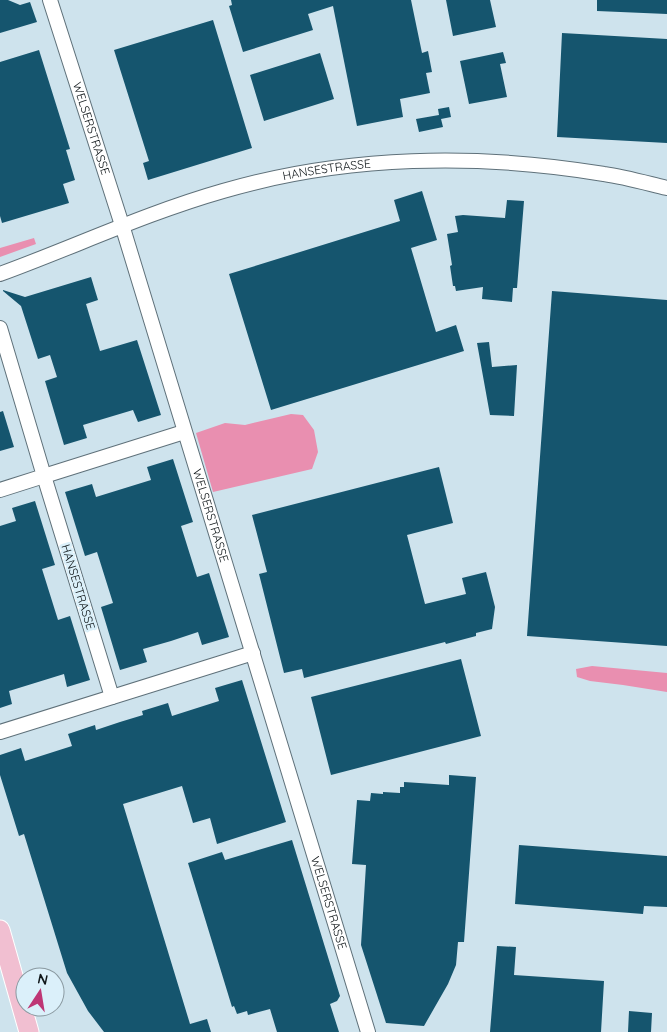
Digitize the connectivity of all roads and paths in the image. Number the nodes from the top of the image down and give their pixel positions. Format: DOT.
graph roads {
  1 [pos="50,0"];
  2 [pos="667,188"];
  3 [pos="122,225"];
  4 [pos="0,274"];
  5 [pos="0,328"];
  6 [pos="184,432"];
  7 [pos="44,476"];
  8 [pos="0,490"];
  9 [pos="253,653"];
  10 [pos="112,697"];
  11 [pos="0,732"];
  12 [pos="0,930"];
  13 [pos="29,1032"];
  14 [pos="368,1032"];
  1 -- 3 [label="street, WELSERSTRASSE"];
  2 -- 3 [label="street, HANSESTRASSE"];
  3 -- 4 [label="street, HANSESTRASSE"];
  3 -- 6 [label="street, WELSERSTRASSE"];
  5 -- 7 [label="street, HANSESTRASSE"];
  6 -- 7 [label="street"];
  6 -- 9 [label="street, WELSERSTRASSE"];
  7 -- 8 [label="street"];
  7 -- 10 [label="street, HANSESTRASSE"];
  9 -- 10 [label="street"];
  9 -- 14 [label="street, WELSERSTRASSE"];
  10 -- 11 [label="street"];
  12 -- 13 [label="main road"];
}
